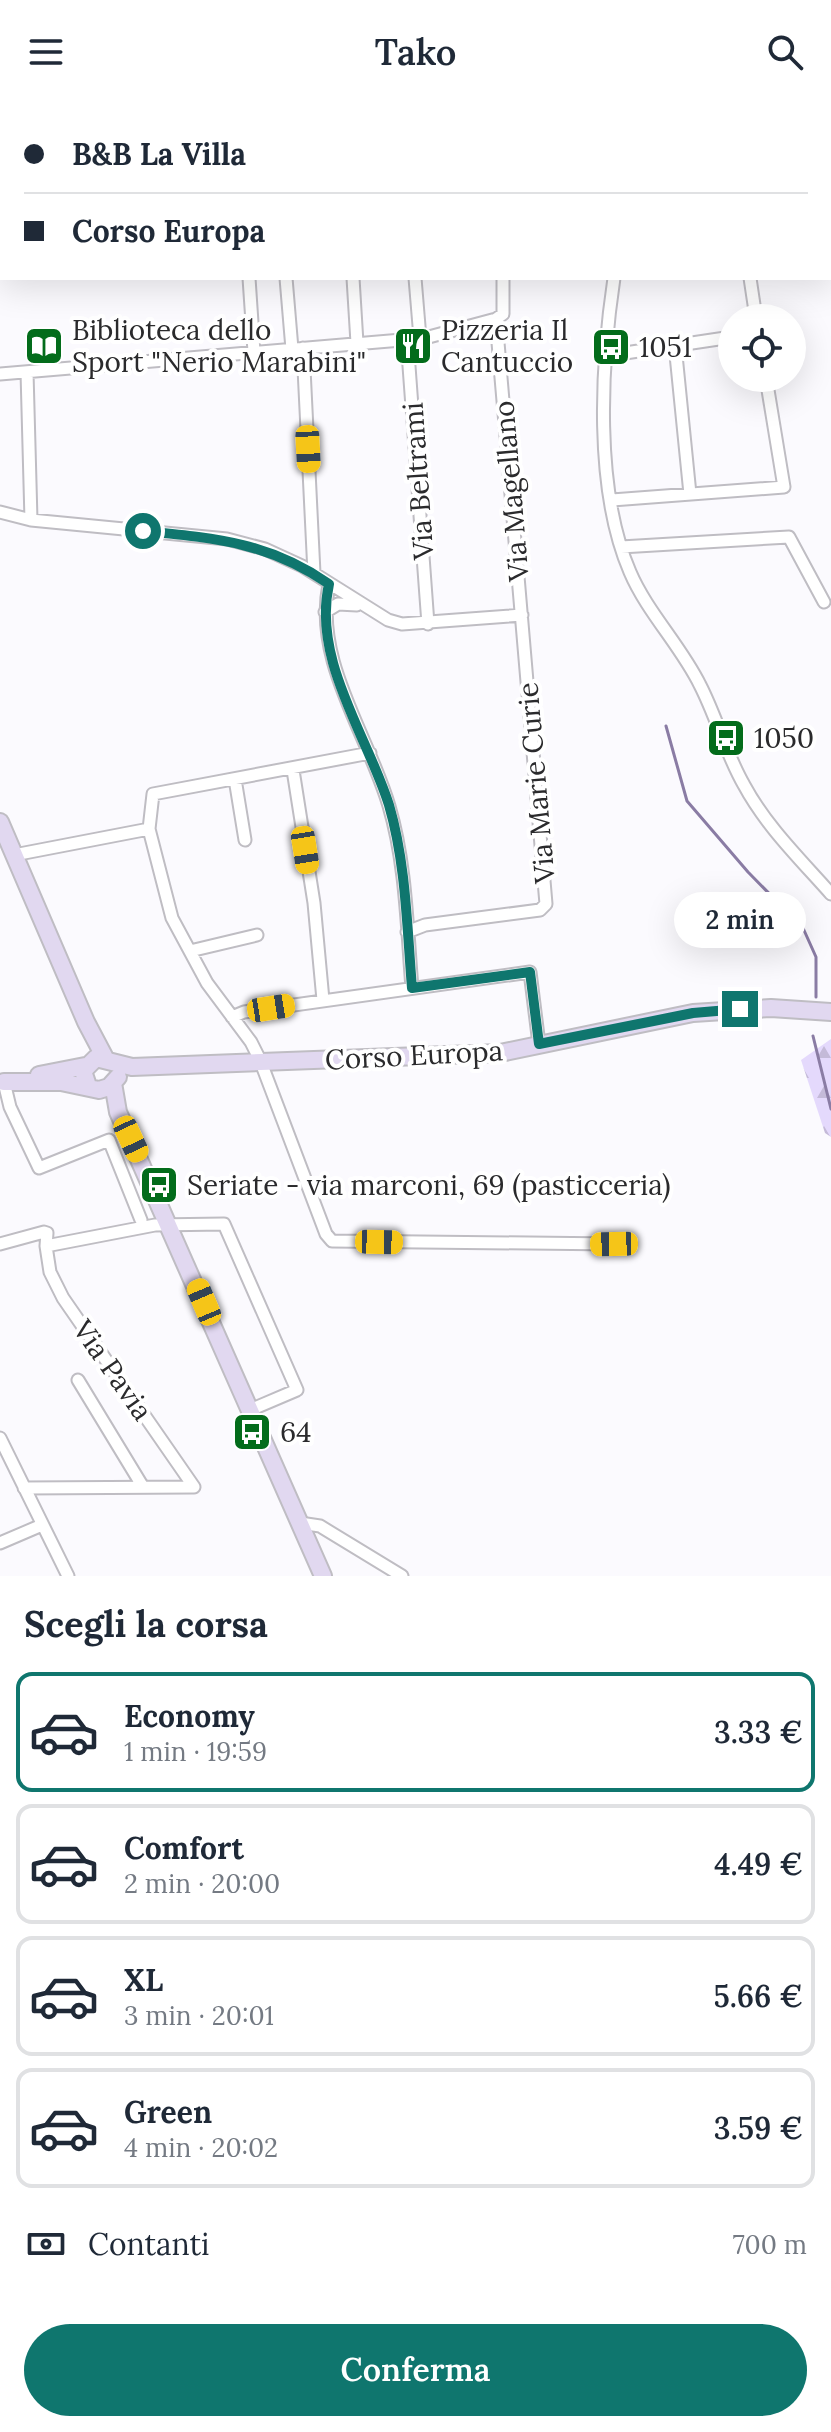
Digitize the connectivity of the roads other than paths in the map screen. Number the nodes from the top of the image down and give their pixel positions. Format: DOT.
graph roads {
  1 [pos="249,280"];
  2 [pos="286,280"];
  3 [pos="353,280"];
  4 [pos="415,280"];
  5 [pos="503,280"];
  6 [pos="614,280"];
  7 [pos="750,280"];
  8 [pos="754,304"];
  9 [pos="496,319"];
  10 [pos="420,338"];
  11 [pos="407,339"];
  12 [pos="718,339"];
  13 [pos="357,343"];
  14 [pos="675,345"];
  15 [pos="298,349"];
  16 [pos="254,352"];
  17 [pos="605,356"];
  18 [pos="27,372"];
  19 [pos="0,374"];
  20 [pos="768,392"];
  21 [pos="690,494"];
  22 [pos="612,500"];
  23 [pos="0,512"];
  24 [pos="31,520"];
  25 [pos="621,547"];
  26 [pos="314,573"];
  27 [pos="329,584"];
  28 [pos="824,602"];
  29 [pos="363,606"];
  30 [pos="325,612"];
  31 [pos="522,615"];
  32 [pos="428,624"];
  33 [pos="370,753"];
  34 [pos="293,770"];
  35 [pos="235,779"];
  36 [pos="0,822"];
  37 [pos="149,829"];
  38 [pos="245,840"];
  39 [pos="14,855"];
  40 [pos="831,894"];
  41 [pos="407,932"];
  42 [pos="257,935"];
  43 [pos="190,951"];
  44 [pos="412,988"];
  45 [pos="323,1000"];
  46 [pos="831,1012"];
  47 [pos="232,1017"];
  48 [pos="92,1035"];
  49 [pos="539,1044"];
  50 [pos="108,1060"];
  51 [pos="260,1060"];
  52 [pos="86,1064"];
  53 [pos="132,1067"];
  54 [pos="2,1083"];
  55 [pos="104,1084"];
  56 [pos="141,1220"];
  57 [pos="170,1224"];
  58 [pos="0,1244"];
  59 [pos="614,1244"];
  60 [pos="46,1246"];
  61 [pos="78,1380"];
  62 [pos="250,1410"];
  63 [pos="0,1438"];
  64 [pos="143,1487"];
  65 [pos="24,1488"];
  66 [pos="300,1523"];
  67 [pos="40,1525"];
  68 [pos="0,1543"];
  69 [pos="68,1576"];
  70 [pos="323,1576"];
  71 [pos="402,1576"];
  1 -- 16 [label="street"];
  2 -- 15 [label="street"];
  3 -- 13 [label="street"];
  4 -- 10 [label="street"];
  5 -- 9 [label="street, Via Magellano"];
  6 -- 17 [label="street"];
  7 -- 8 [label="street"];
  9 -- 10 [label="street"];
  9 -- 31 [label="street, Via Magellano"];
  10 -- 11 [label="street"];
  11 -- 13 [label="street"];
  11 -- 32 [label="street, Via Beltrami"];
  12 -- 14 [label="street"];
  13 -- 15 [label="street"];
  14 -- 17 [label="street"];
  14 -- 21 [label="street"];
  15 -- 16 [label="street"];
  15 -- 26 [label="street"];
  16 -- 18 [label="street"];
  17 -- 22 [label="street"];
  18 -- 19 [label="street"];
  18 -- 24 [label="street"];
  20 -- 21 [label="street"];
  21 -- 22 [label="street"];
  22 -- 25 [label="street"];
  23 -- 24 [label="street"];
  24 -- 26 [label="street"];
  25 -- 28 [label="street"];
  25 -- 40 [label="street"];
  26 -- 27 [label="street"];
  27 -- 29 [label="street"];
  27 -- 30 [label="street"];
  29 -- 30 [label="street"];
  29 -- 32 [label="street"];
  30 -- 33 [label="street"];
  31 -- 32 [label="street"];
  31 -- 41 [label="street, Via Marie Curie"];
  33 -- 34 [label="street"];
  33 -- 41 [label="street"];
  34 -- 35 [label="street"];
  34 -- 45 [label="street"];
  35 -- 37 [label="street"];
  35 -- 38 [label="street"];
  36 -- 39 [label="street"];
  37 -- 39 [label="street"];
  37 -- 43 [label="street"];
  39 -- 48 [label="street"];
  41 -- 44 [label="street"];
  42 -- 43 [label="street"];
  43 -- 47 [label="street"];
  44 -- 45 [label="street"];
  44 -- 49 [label="street"];
  45 -- 47 [label="street"];
  46 -- 49 [label="street, Corso Europa"];
  47 -- 51 [label="street"];
  48 -- 50 [label="street"];
  48 -- 52 [label="street"];
  49 -- 51 [label="street, Corso Europa"];
  50 -- 52 [label="street, Corso Europa"];
  50 -- 53 [label="street, Corso Europa"];
  50 -- 55 [label="street"];
  51 -- 53 [label="street, Corso Europa"];
  51 -- 59 [label="street"];
  52 -- 54 [label="street, Corso Europa"];
  52 -- 55 [label="street"];
  53 -- 55 [label="street"];
  54 -- 55 [label="street"];
  54 -- 56 [label="street"];
  55 -- 57 [label="street"];
  57 -- 60 [label="street"];
  57 -- 62 [label="street"];
  57 -- 62 [label="street"];
  58 -- 60 [label="street"];
  60 -- 64 [label="street, Via Pavia"];
  61 -- 64 [label="street"];
  62 -- 66 [label="street"];
  63 -- 65 [label="street"];
  64 -- 65 [label="street"];
  65 -- 67 [label="street"];
  66 -- 70 [label="street"];
  66 -- 71 [label="street"];
  67 -- 68 [label="street"];
  67 -- 69 [label="street"];
}
